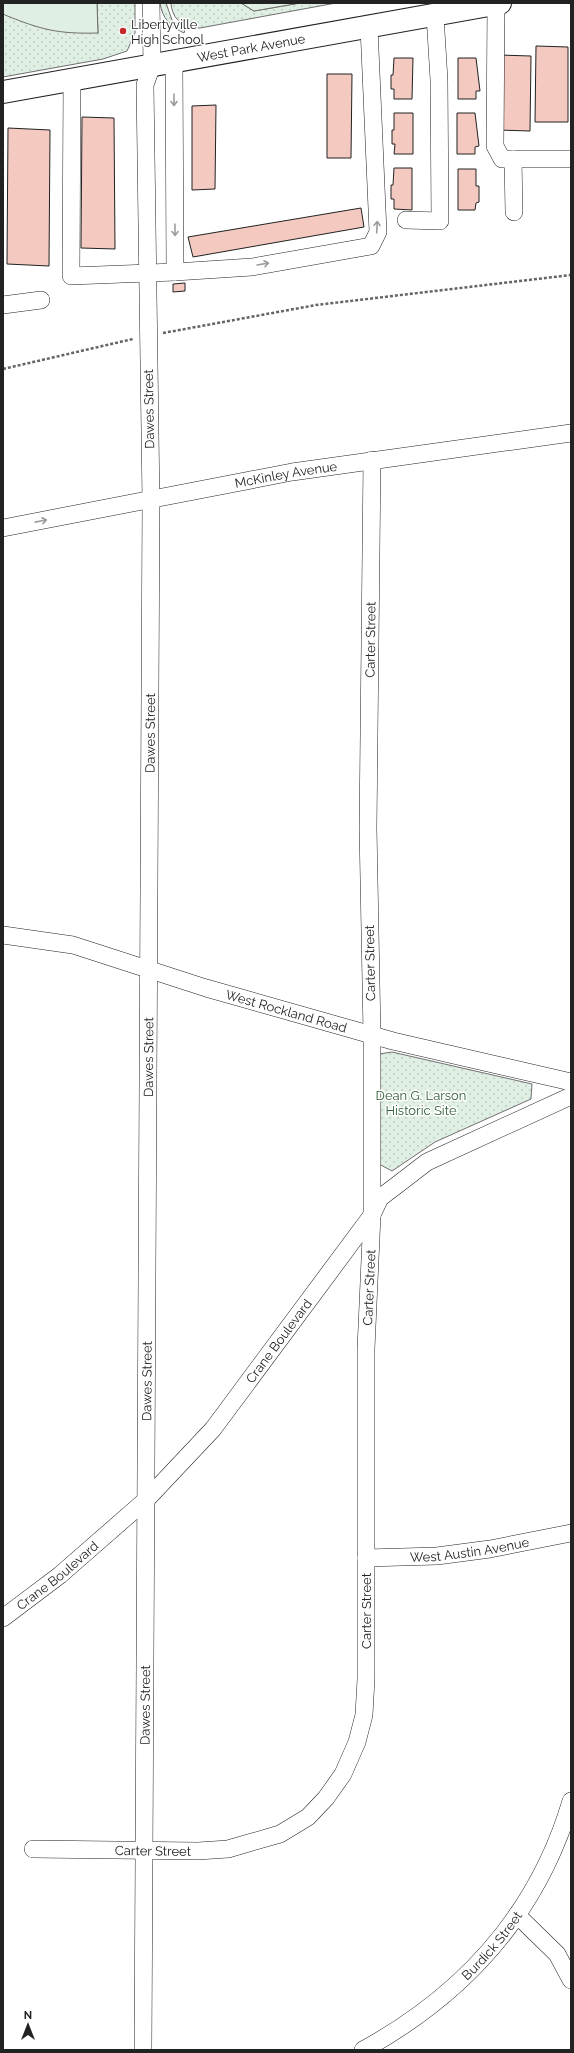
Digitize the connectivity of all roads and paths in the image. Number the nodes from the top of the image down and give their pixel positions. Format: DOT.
graph roads {
  1 [pos="151,3"];
  2 [pos="498,3"];
  3 [pos="435,14"];
  4 [pos="369,27"];
  5 [pos="174,61"];
  6 [pos="152,65"];
  7 [pos="72,80"];
  8 [pos="3,92"];
  9 [pos="513,159"];
  10 [pos="571,159"];
  11 [pos="514,212"];
  12 [pos="406,220"];
  13 [pos="175,272"];
  14 [pos="147,274"];
  15 [pos="571,275"];
  16 [pos="41,300"];
  17 [pos="3,305"];
  18 [pos="147,336"];
  19 [pos="3,369"];
  20 [pos="571,433"];
  21 [pos="372,460"];
  22 [pos="151,500"];
  23 [pos="3,528"];
  24 [pos="3,935"];
  25 [pos="148,968"];
  26 [pos="372,1034"];
  27 [pos="571,1082"];
  28 [pos="571,1096"];
  29 [pos="372,1215"];
  30 [pos="147,1499"];
  31 [pos="571,1533"];
  32 [pos="366,1558"];
  33 [pos="3,1618"];
  34 [pos="571,1801"];
  35 [pos="33,1849"];
  36 [pos="143,1850"];
  37 [pos="517,1915"];
  38 [pos="571,1980"];
  39 [pos="143,2050"];
  40 [pos="363,2050"];
  1 -- 6 [label="street"];
  2 -- 3 [label="main road, West Park Avenue"];
  2 -- 9 [label="street"];
  3 -- 4 [label="main road, West Park Avenue"];
  3 -- 12 [label="street"];
  4 -- 5 [label="main road, West Park Avenue"];
  13 -- 4 [label="street, one-way"];
  5 -- 6 [label="main road, West Park Avenue"];
  5 -- 13 [label="street, one-way"];
  6 -- 7 [label="main road, West Park Avenue"];
  6 -- 14 [label="street, Dawes Street"];
  7 -- 8 [label="main road, West Park Avenue"];
  7 -- 14 [label="street"];
  9 -- 10 [label="street"];
  9 -- 11 [label="street"];
  13 -- 14 [label="street"];
  14 -- 18 [label="street, Dawes Street"];
  15 -- 18 [label="path"];
  16 -- 17 [label="street"];
  18 -- 19 [label="path"];
  18 -- 22 [label="street, Dawes Street"];
  20 -- 21 [label="street, McKinley Avenue"];
  21 -- 22 [label="street, McKinley Avenue"];
  21 -- 26 [label="street, Carter Street"];
  23 -- 22 [label="street, McKinley Avenue, one-way"];
  22 -- 25 [label="street, Dawes Street"];
  24 -- 25 [label="street, West Rockland Road"];
  25 -- 26 [label="street, West Rockland Road"];
  25 -- 30 [label="street, Dawes Street"];
  26 -- 27 [label="street, West Rockland Road"];
  26 -- 29 [label="street, Carter Street"];
  28 -- 29 [label="street, Crane Boulevard"];
  29 -- 30 [label="street, Crane Boulevard"];
  29 -- 32 [label="street, Carter Street"];
  30 -- 33 [label="street, Crane Boulevard"];
  30 -- 36 [label="street, Dawes Street"];
  31 -- 32 [label="street, West Austin Avenue"];
  32 -- 36 [label="street, Carter Street"];
  34 -- 37 [label="street, Burdick Street"];
  35 -- 36 [label="street, Carter Street"];
  36 -- 39 [label="street, Dawes Street"];
  37 -- 38 [label="street"];
  37 -- 40 [label="street, Burdick Street"];
}
